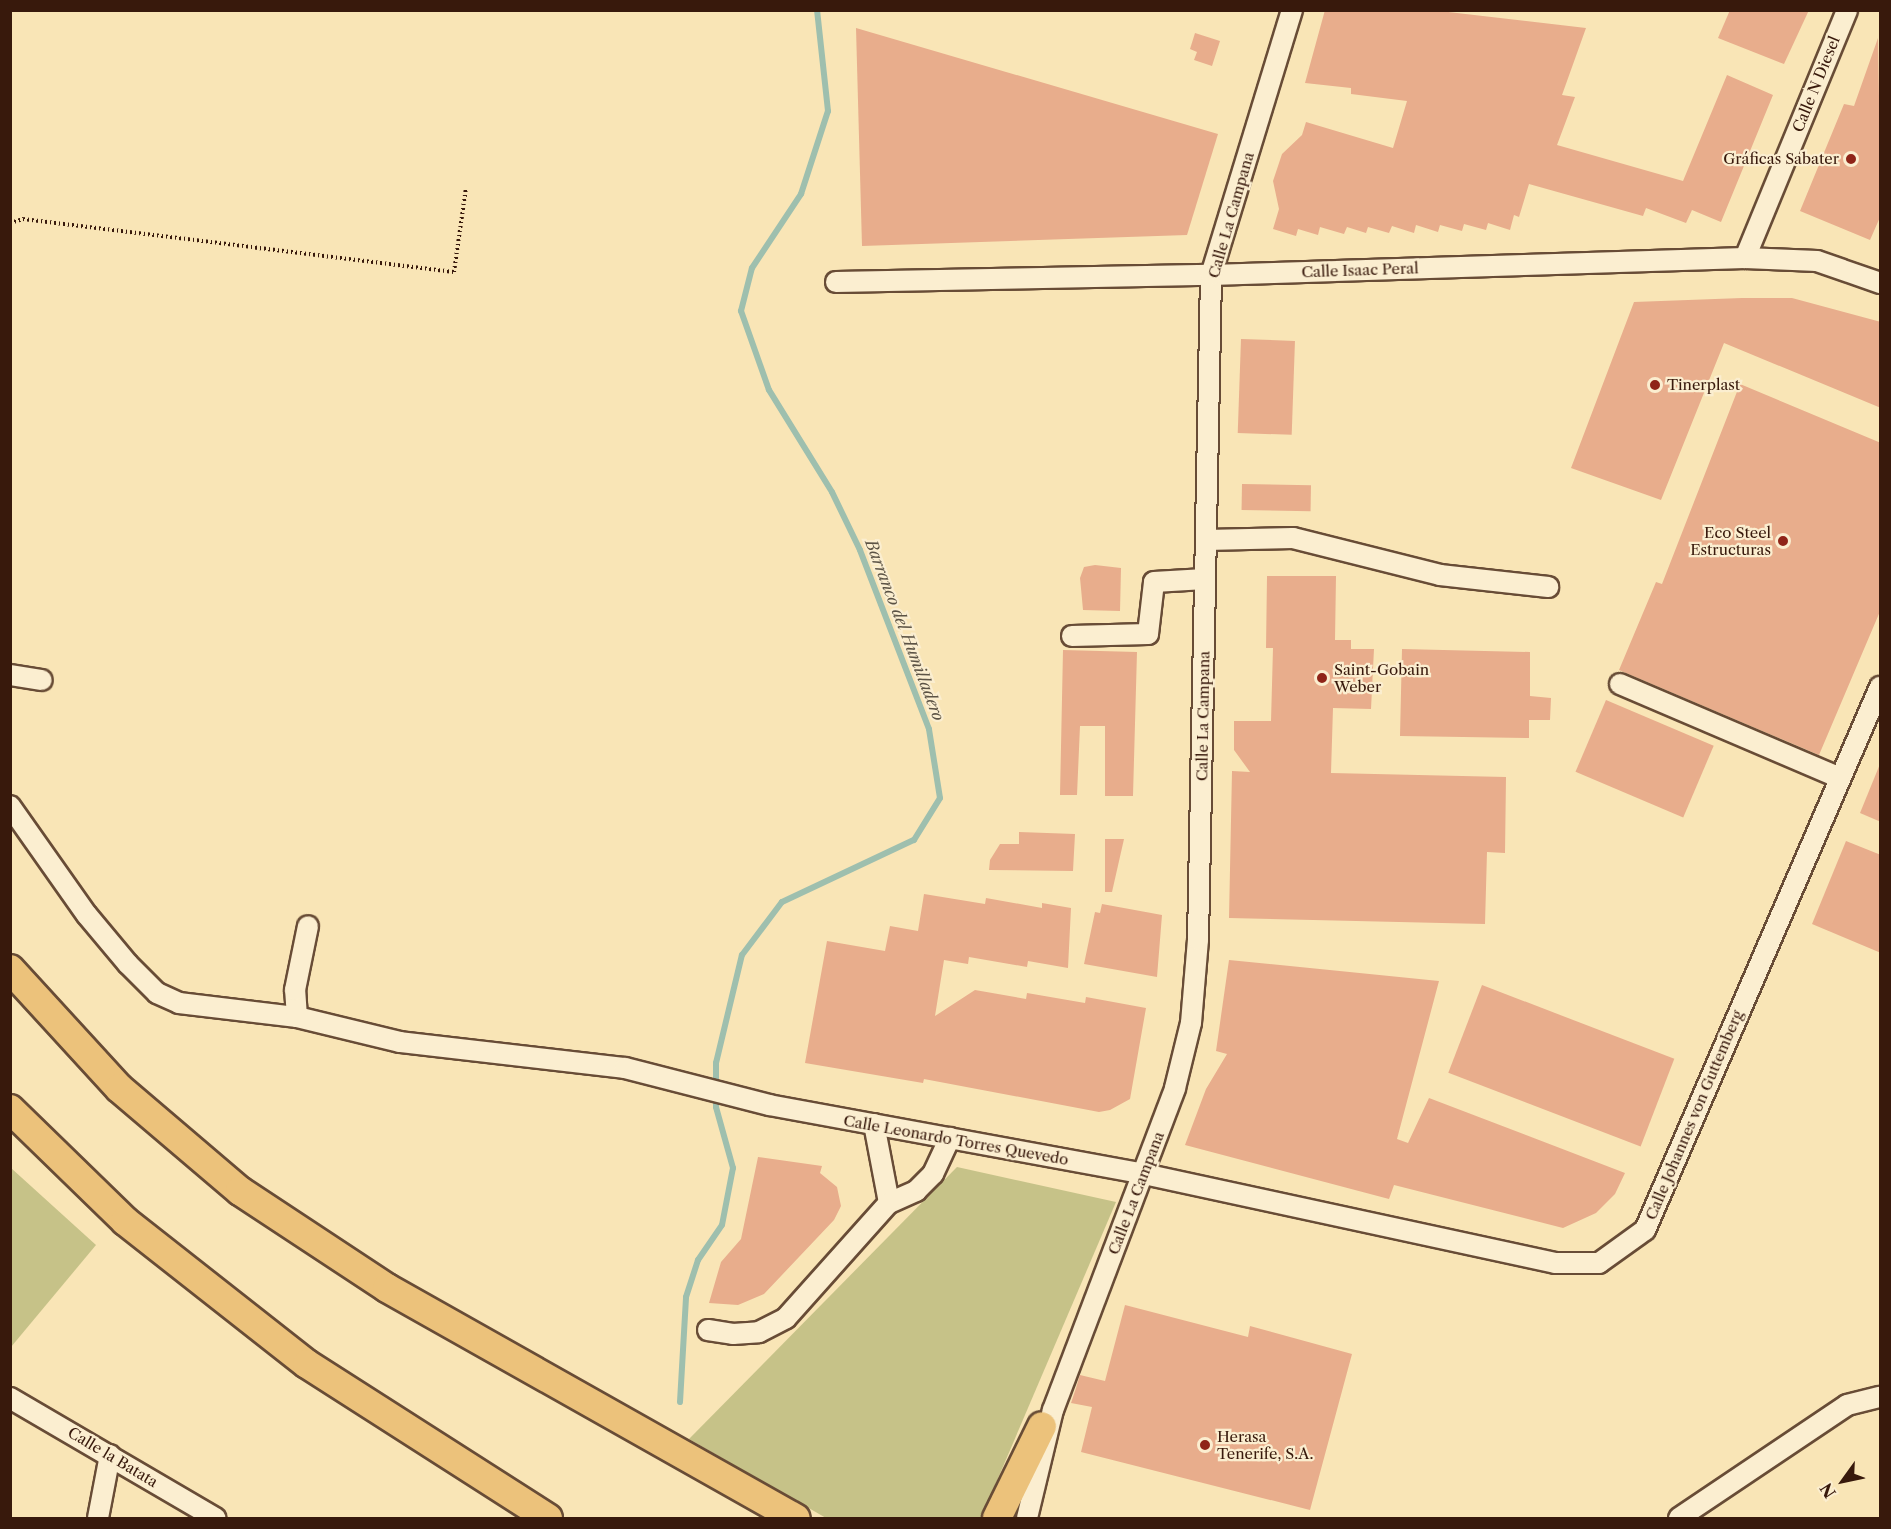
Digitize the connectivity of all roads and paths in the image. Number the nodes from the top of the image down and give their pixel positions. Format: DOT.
graph roads {
  1 [pos="1292,10"];
  2 [pos="1847,10"];
  3 [pos="466,188"];
  4 [pos="10,223"];
  5 [pos="1744,258"];
  6 [pos="1211,275"];
  7 [pos="836,282"];
  8 [pos="1881,283"];
  9 [pos="1206,540"];
  10 [pos="1205,579"];
  11 [pos="1548,586"];
  12 [pos="1072,636"];
  13 [pos="10,675"];
  14 [pos="42,680"];
  15 [pos="1620,684"];
  16 [pos="1881,687"];
  17 [pos="1840,777"];
  18 [pos="10,806"];
  19 [pos="308,926"];
  20 [pos="10,969"];
  21 [pos="297,1017"];
  22 [pos="10,1109"];
  23 [pos="874,1124"];
  24 [pos="950,1138"];
  25 [pos="1144,1174"];
  26 [pos="889,1203"];
  27 [pos="708,1330"];
  28 [pos="1881,1397"];
  29 [pos="10,1398"];
  30 [pos="1047,1418"];
  31 [pos="110,1455"];
  32 [pos="98,1518"];
  33 [pos="215,1518"];
  34 [pos="548,1518"];
  35 [pos="796,1518"];
  36 [pos="997,1518"];
  37 [pos="1015,1518"];
  38 [pos="1028,1518"];
  39 [pos="1679,1518"];
  1 -- 6 [label="street, Calle La Campana"];
  2 -- 5 [label="street, Calle N Diesel"];
  3 -- 4 [label="path"];
  5 -- 6 [label="street, Calle Isaac Peral"];
  5 -- 8 [label="street, Calle Isaac Peral"];
  6 -- 7 [label="street, Calle Isaac Peral"];
  6 -- 9 [label="street, Calle La Campana"];
  9 -- 10 [label="street, Calle La Campana"];
  9 -- 11 [label="street"];
  10 -- 12 [label="street"];
  10 -- 25 [label="street, Calle La Campana"];
  13 -- 14 [label="street"];
  15 -- 17 [label="street"];
  16 -- 17 [label="street, Calle Johannes von Guttemberg"];
  17 -- 25 [label="street, Calle Johannes von Guttemberg"];
  18 -- 21 [label="street, Calle Leonardo Torres Quevedo"];
  19 -- 21 [label="street"];
  20 -- 35 [label="highway"];
  21 -- 23 [label="street, Calle Leonardo Torres Quevedo"];
  22 -- 34 [label="highway"];
  23 -- 24 [label="street, Calle Leonardo Torres Quevedo"];
  23 -- 26 [label="street"];
  24 -- 25 [label="street, Calle Leonardo Torres Quevedo"];
  24 -- 26 [label="street"];
  25 -- 30 [label="street, Calle La Campana"];
  26 -- 27 [label="street"];
  28 -- 39 [label="street"];
  29 -- 31 [label="street, Calle la Batata"];
  30 -- 36 [label="highway"];
  30 -- 37 [label="street, Calle La Campana"];
  30 -- 38 [label="street, Calle La Campana"];
  31 -- 32 [label="street"];
  31 -- 33 [label="street, Calle la Batata"];
}
